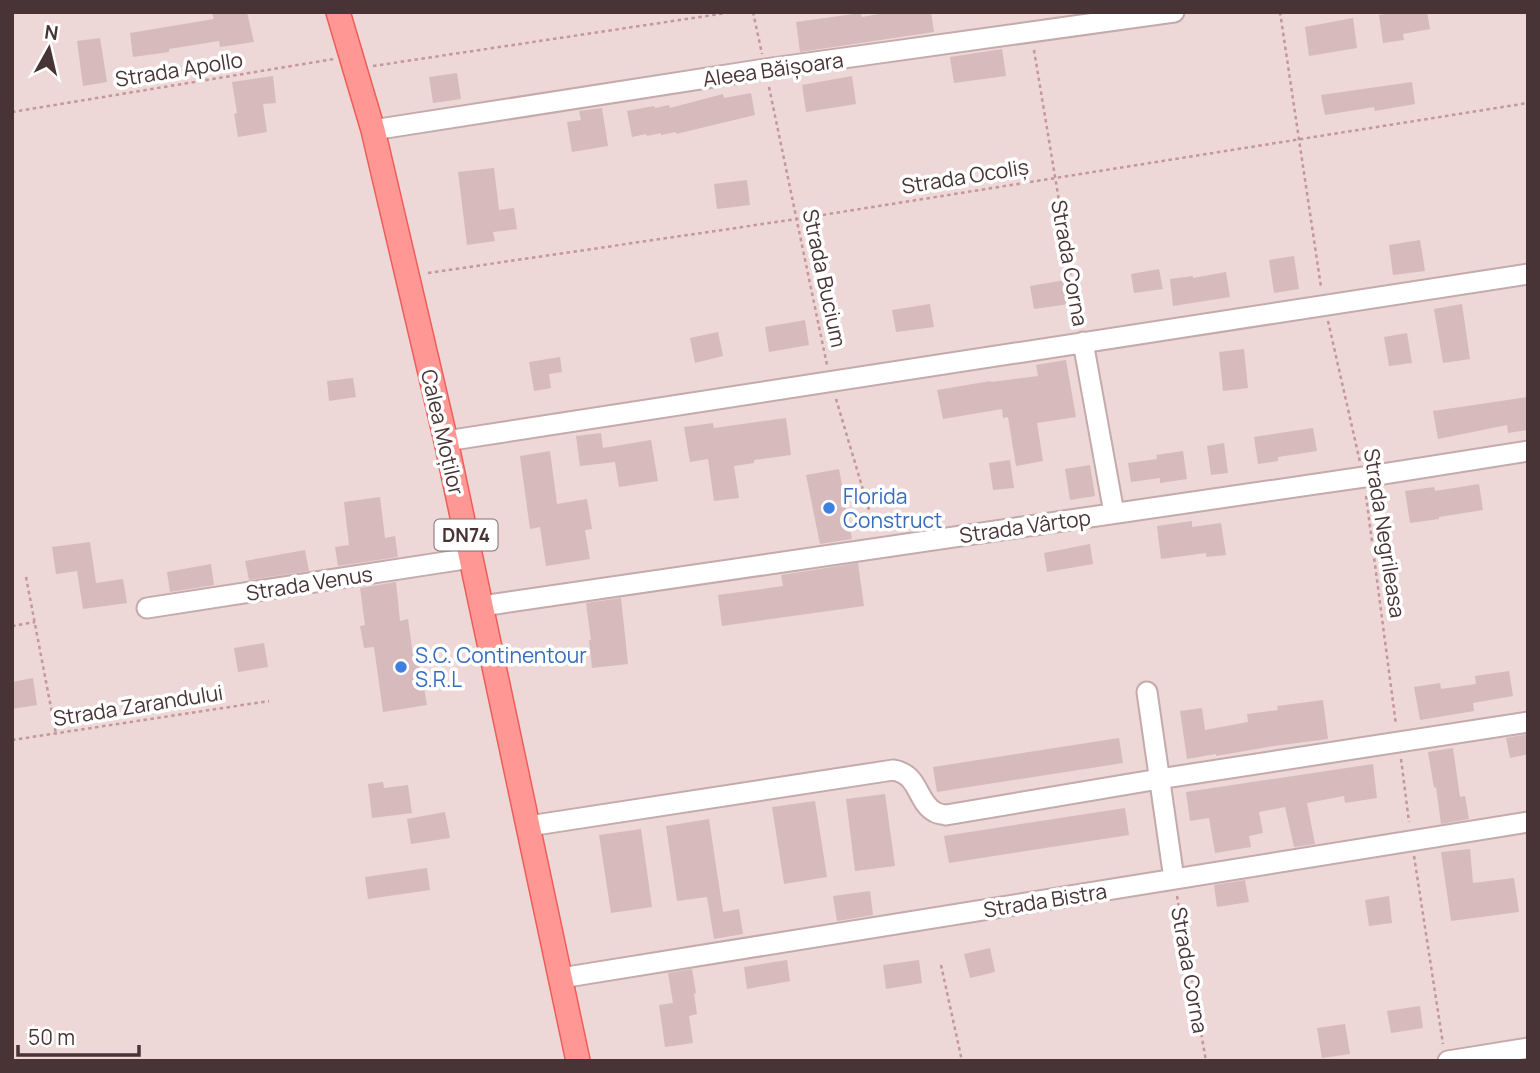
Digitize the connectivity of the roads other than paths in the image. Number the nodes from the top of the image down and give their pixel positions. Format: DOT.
graph roads {
  1 [pos="338,12"];
  2 [pos="1174,12"];
  3 [pos="373,130"];
  4 [pos="1528,274"];
  5 [pos="1083,342"];
  6 [pos="446,441"];
  7 [pos="1528,452"];
  8 [pos="1114,513"];
  9 [pos="471,558"];
  10 [pos="482,607"];
  11 [pos="146,608"];
  12 [pos="1147,692"];
  13 [pos="1528,722"];
  14 [pos="1159,779"];
  15 [pos="1528,822"];
  16 [pos="529,826"];
  17 [pos="1174,879"];
  18 [pos="561,978"];
  19 [pos="1528,1048"];
  20 [pos="1445,1054"];
  21 [pos="578,1061"];
  1 -- 3 [label="main road, Calea Moților / DN74"];
  2 -- 3 [label="street, Aleea Băișoara"];
  3 -- 6 [label="main road, Calea Moților / DN74"];
  4 -- 5 [label="street"];
  5 -- 6 [label="street"];
  5 -- 8 [label="street, Strada Corna"];
  6 -- 9 [label="main road, Calea Moților / DN74"];
  7 -- 8 [label="street, Strada Vârtop"];
  8 -- 10 [label="street, Strada Vârtop"];
  9 -- 10 [label="main road, Calea Moților / DN74"];
  9 -- 11 [label="street, Strada Venus"];
  10 -- 16 [label="main road, Calea Moților / DN74"];
  12 -- 14 [label="street"];
  13 -- 14 [label="street"];
  14 -- 16 [label="street"];
  14 -- 17 [label="street"];
  15 -- 17 [label="street, Strada Bistra"];
  16 -- 18 [label="main road, Calea Moților / DN74"];
  17 -- 18 [label="street, Strada Bistra"];
  18 -- 21 [label="main road, Calea Moților / DN74"];
  19 -- 20 [label="street"];
}
